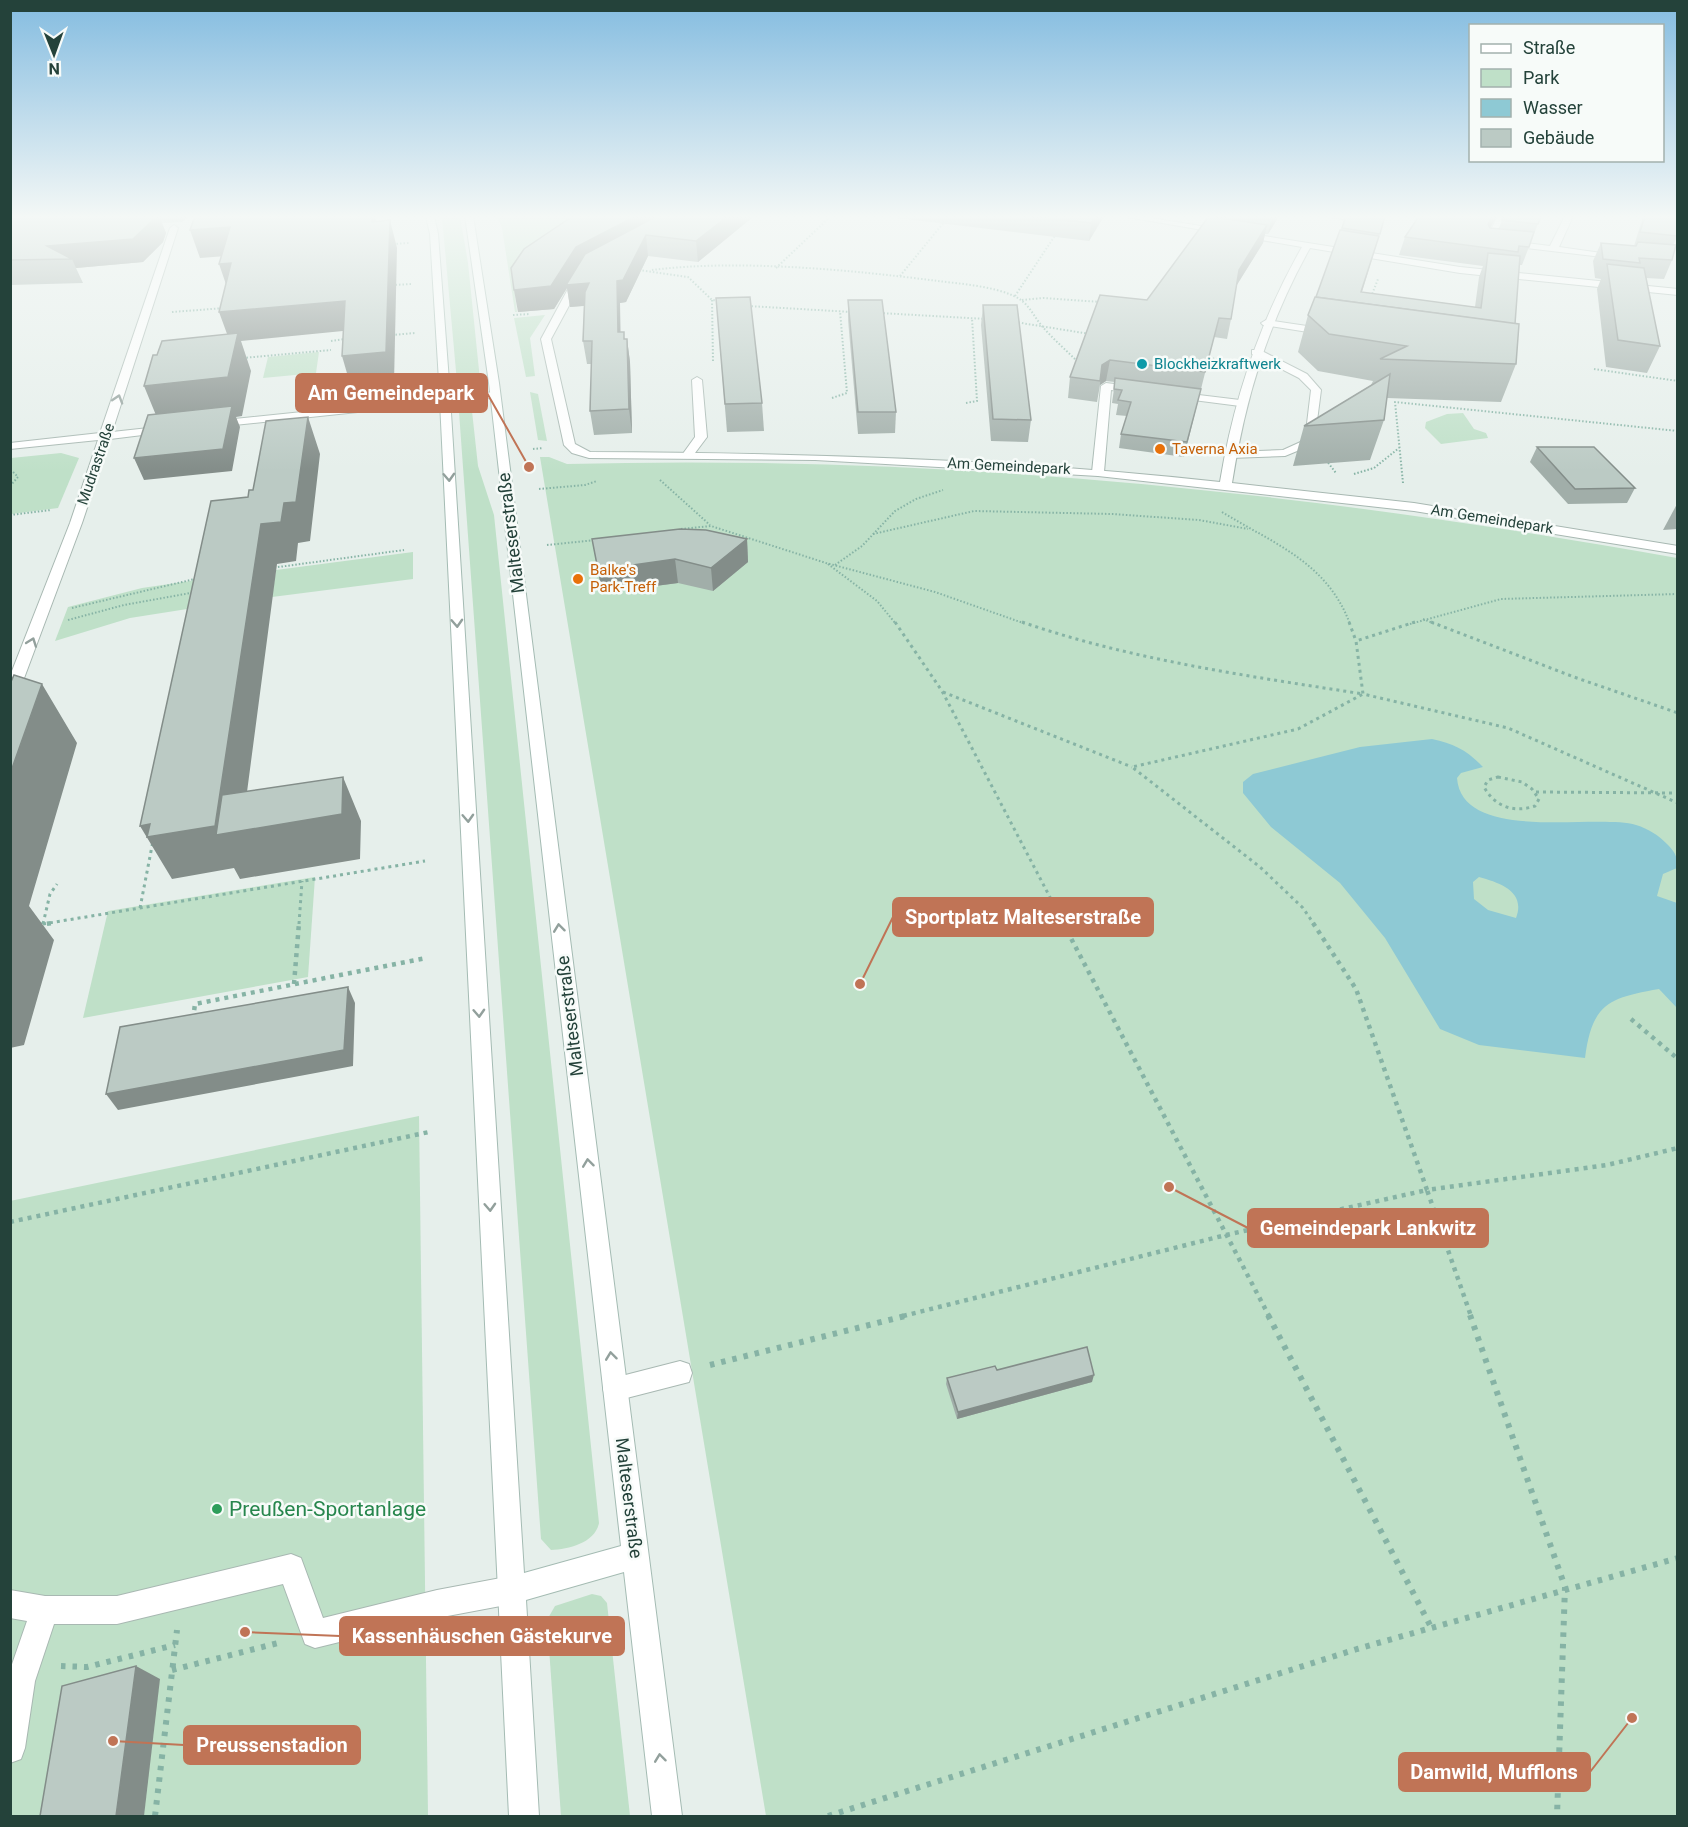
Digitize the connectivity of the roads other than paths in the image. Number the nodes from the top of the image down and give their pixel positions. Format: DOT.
graph roads {
  1 [pos="150,301"];
  2 [pos="438,301"];
  3 [pos="482,301"];
  4 [pos="565,301"];
  5 [pos="1276,301"];
  6 [pos="1266,323"];
  7 [pos="1336,333"];
  8 [pos="1256,352"];
  9 [pos="697,380"];
  10 [pos="495,395"];
  11 [pos="445,400"];
  12 [pos="1240,404"];
  13 [pos="208,425"];
  14 [pos="184,428"];
  15 [pos="106,436"];
  16 [pos="10,446"];
  17 [pos="688,455"];
  18 [pos="1230,455"];
  19 [pos="1098,472"];
  20 [pos="1226,484"];
  21 [pos="1677,550"];
  22 [pos="10,697"];
  23 [pos="680,1373"];
  24 [pos="615,1389"];
  25 [pos="636,1555"];
  26 [pos="511,1590"];
  27 [pos="10,1605"];
  28 [pos="45,1610"];
  29 [pos="10,1748"];
  30 [pos="524,1816"];
  31 [pos="668,1816"];
  15 -- 1 [label="street, Mudrastraße, one-way"];
  2 -- 11 [label="street"];
  3 -- 10 [label="street, Malteserstraße"];
  4 -- 17 [label="street, Am Gemeindepark"];
  5 -- 6 [label="street"];
  6 -- 7 [label="street"];
  6 -- 8 [label="street"];
  8 -- 12 [label="street"];
  8 -- 18 [label="street"];
  9 -- 17 [label="street"];
  10 -- 11 [label="street"];
  24 -- 10 [label="street, Malteserstraße, one-way"];
  11 -- 13 [label="street"];
  11 -- 26 [label="street, one-way"];
  12 -- 18 [label="street"];
  12 -- 19 [label="street"];
  14 -- 15 [label="street"];
  15 -- 16 [label="street"];
  22 -- 15 [label="street, Mudrastraße, one-way"];
  17 -- 19 [label="street, Am Gemeindepark"];
  18 -- 20 [label="street"];
  19 -- 20 [label="street, Am Gemeindepark"];
  20 -- 21 [label="street, Am Gemeindepark"];
  23 -- 24 [label="street"];
  24 -- 25 [label="street, Malteserstraße"];
  25 -- 26 [label="street"];
  31 -- 25 [label="street, Malteserstraße, one-way"];
  26 -- 28 [label="street"];
  26 -- 30 [label="street"];
  27 -- 28 [label="street"];
  28 -- 29 [label="street"];
}
